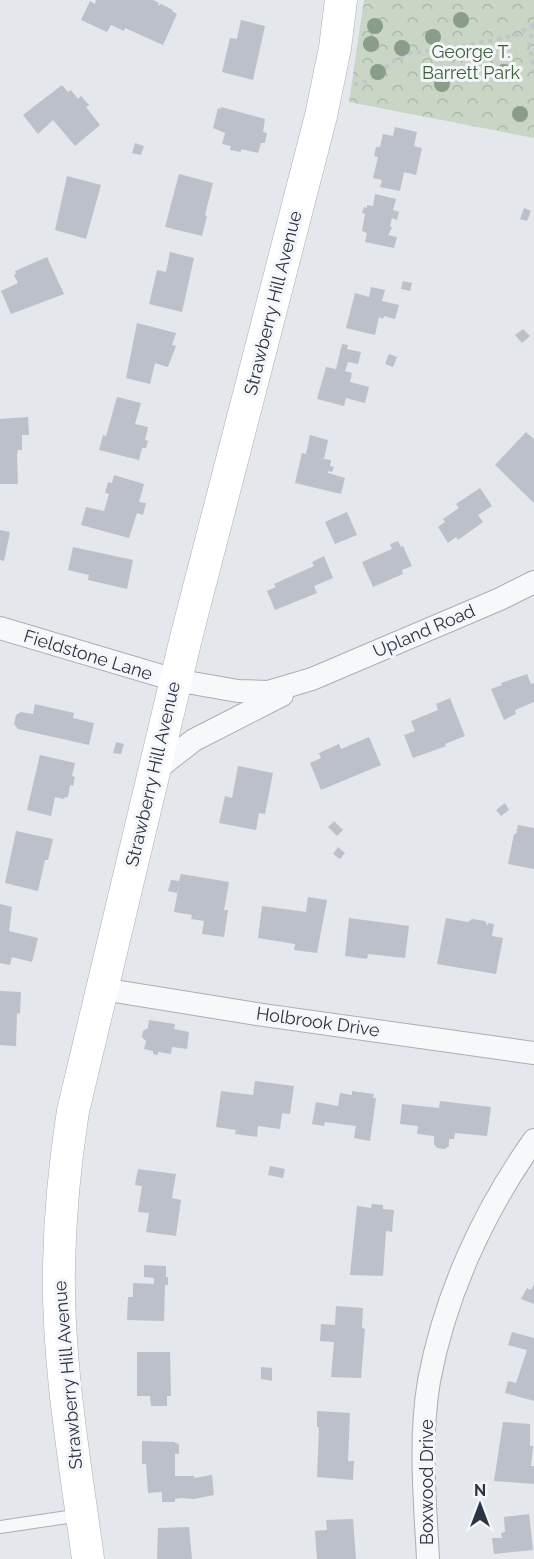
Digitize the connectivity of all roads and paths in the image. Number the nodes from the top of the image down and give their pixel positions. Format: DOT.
graph roads {
  1 [pos="341,0"];
  2 [pos="534,25"];
  3 [pos="534,71"];
  4 [pos="346,84"];
  5 [pos="534,582"];
  6 [pos="0,628"];
  7 [pos="312,679"];
  8 [pos="175,680"];
  9 [pos="153,772"];
  10 [pos="102,988"];
  11 [pos="534,1053"];
  12 [pos="534,1140"];
  13 [pos="82,1514"];
  14 [pos="0,1527"];
  15 [pos="88,1559"];
  16 [pos="428,1559"];
  1 -- 8 [label="main road, Strawberry Hill Avenue"];
  2 -- 3 [label="path"];
  2 -- 4 [label="path"];
  5 -- 7 [label="street, Upland Road"];
  6 -- 8 [label="street, Fieldstone Lane"];
  7 -- 8 [label="street, Upland Road"];
  7 -- 9 [label="street, Upland Road"];
  8 -- 9 [label="main road, Strawberry Hill Avenue"];
  9 -- 10 [label="main road, Strawberry Hill Avenue"];
  10 -- 11 [label="street, Holbrook Drive"];
  10 -- 13 [label="main road, Strawberry Hill Avenue"];
  12 -- 16 [label="street, Boxwood Drive"];
  13 -- 14 [label="lane"];
  13 -- 15 [label="main road, Strawberry Hill Avenue"];
}
